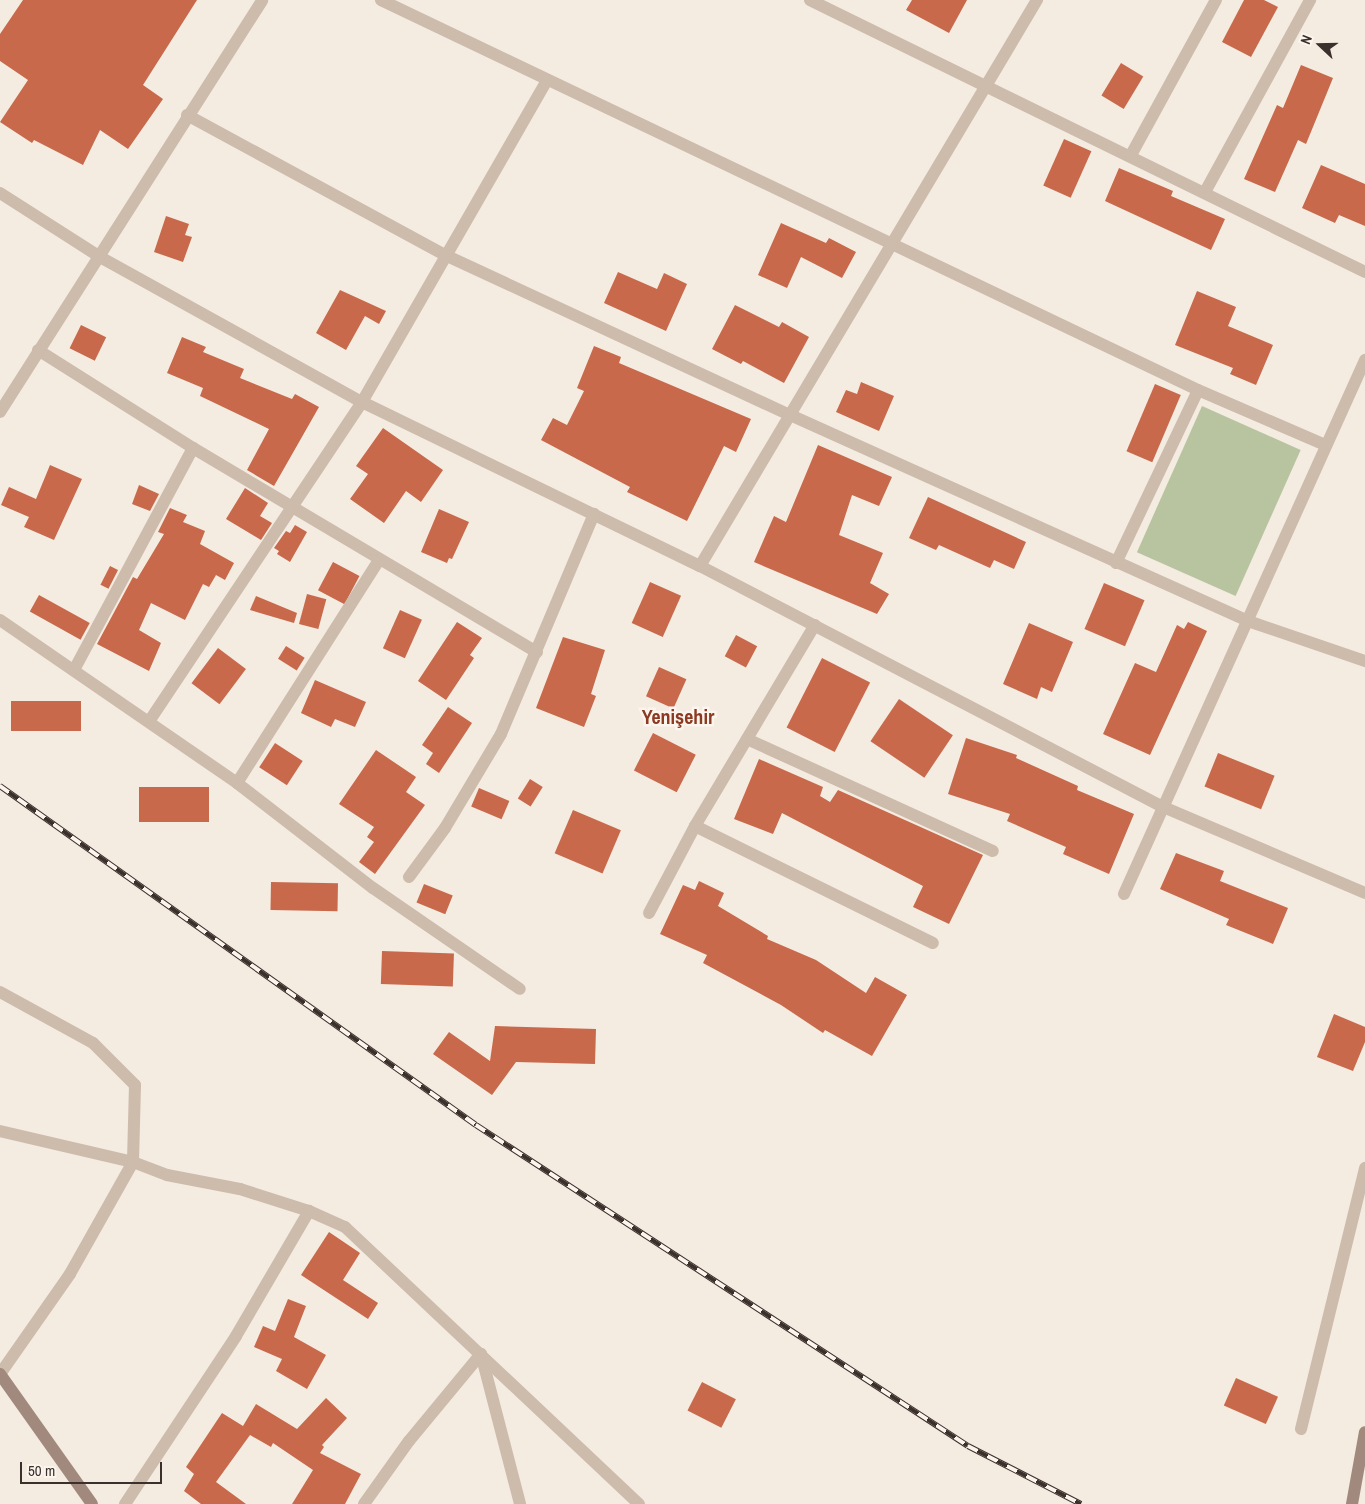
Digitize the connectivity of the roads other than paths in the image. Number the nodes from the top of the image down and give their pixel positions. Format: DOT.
graph roads {
  1 [pos="262,0"];
  2 [pos="381,0"];
  3 [pos="810,0"];
  4 [pos="1037,0"];
  5 [pos="1216,0"];
  6 [pos="1310,0"];
  7 [pos="547,80"];
  8 [pos="986,85"];
  9 [pos="187,114"];
  10 [pos="1131,155"];
  11 [pos="1204,192"];
  12 [pos="0,193"];
  13 [pos="889,243"];
  14 [pos="445,254"];
  15 [pos="100,256"];
  16 [pos="1365,272"];
  17 [pos="38,350"];
  18 [pos="1365,360"];
  19 [pos="1198,390"];
  20 [pos="362,402"];
  21 [pos="0,412"];
  22 [pos="788,414"];
  23 [pos="1325,445"];
  24 [pos="193,448"];
  25 [pos="292,509"];
  26 [pos="594,514"];
  27 [pos="380,560"];
  28 [pos="1116,563"];
  29 [pos="700,566"];
  30 [pos="0,620"];
  31 [pos="1248,621"];
  32 [pos="815,626"];
  33 [pos="536,652"];
  34 [pos="1365,661"];
  35 [pos="74,670"];
  36 [pos="150,720"];
  37 [pos="747,739"];
  38 [pos="237,782"];
  39 [pos="1161,806"];
  40 [pos="696,826"];
  41 [pos="993,851"];
  42 [pos="409,877"];
  43 [pos="1365,893"];
  44 [pos="1124,894"];
  45 [pos="649,913"];
  46 [pos="933,943"];
  47 [pos="520,989"];
  48 [pos="0,992"];
  49 [pos="0,1131"];
  50 [pos="133,1162"];
  51 [pos="1365,1168"];
  52 [pos="309,1211"];
  53 [pos="481,1354"];
  54 [pos="0,1374"];
  55 [pos="1301,1429"];
  56 [pos="1365,1432"];
  57 [pos="92,1504"];
  58 [pos="125,1504"];
  59 [pos="364,1504"];
  60 [pos="520,1504"];
  61 [pos="638,1504"];
  62 [pos="1352,1504"];
  1 -- 9 [label="street"];
  2 -- 7 [label="street"];
  3 -- 8 [label="street"];
  4 -- 8 [label="street"];
  5 -- 10 [label="street"];
  6 -- 11 [label="street"];
  7 -- 13 [label="street"];
  7 -- 14 [label="street"];
  8 -- 10 [label="street"];
  8 -- 13 [label="street"];
  9 -- 14 [label="street"];
  9 -- 15 [label="street"];
  10 -- 11 [label="street"];
  11 -- 16 [label="street"];
  12 -- 15 [label="street"];
  13 -- 19 [label="street"];
  13 -- 22 [label="street"];
  14 -- 20 [label="street"];
  14 -- 22 [label="street"];
  15 -- 17 [label="street"];
  15 -- 20 [label="street"];
  17 -- 21 [label="street"];
  17 -- 24 [label="street"];
  18 -- 23 [label="street"];
  19 -- 23 [label="street"];
  19 -- 28 [label="street"];
  20 -- 25 [label="street"];
  20 -- 26 [label="street"];
  22 -- 28 [label="street"];
  22 -- 29 [label="street"];
  23 -- 31 [label="street"];
  24 -- 25 [label="street"];
  24 -- 35 [label="street"];
  25 -- 27 [label="street"];
  25 -- 36 [label="street"];
  26 -- 29 [label="street"];
  26 -- 33 [label="street"];
  27 -- 33 [label="street"];
  27 -- 38 [label="street"];
  28 -- 31 [label="street"];
  29 -- 32 [label="street"];
  30 -- 35 [label="street"];
  31 -- 34 [label="street"];
  31 -- 39 [label="street"];
  32 -- 37 [label="street"];
  32 -- 39 [label="street"];
  33 -- 42 [label="street"];
  35 -- 36 [label="street"];
  36 -- 38 [label="street"];
  37 -- 40 [label="street"];
  37 -- 41 [label="street"];
  38 -- 47 [label="street"];
  39 -- 43 [label="street"];
  39 -- 44 [label="street"];
  40 -- 45 [label="street"];
  40 -- 46 [label="street"];
  48 -- 50 [label="street"];
  49 -- 50 [label="street"];
  50 -- 52 [label="street"];
  50 -- 54 [label="street"];
  51 -- 55 [label="street"];
  52 -- 53 [label="street"];
  52 -- 58 [label="street"];
  53 -- 59 [label="street"];
  53 -- 60 [label="street"];
  53 -- 61 [label="street"];
  54 -- 57 [label="street"];
  56 -- 62 [label="street"];
}
